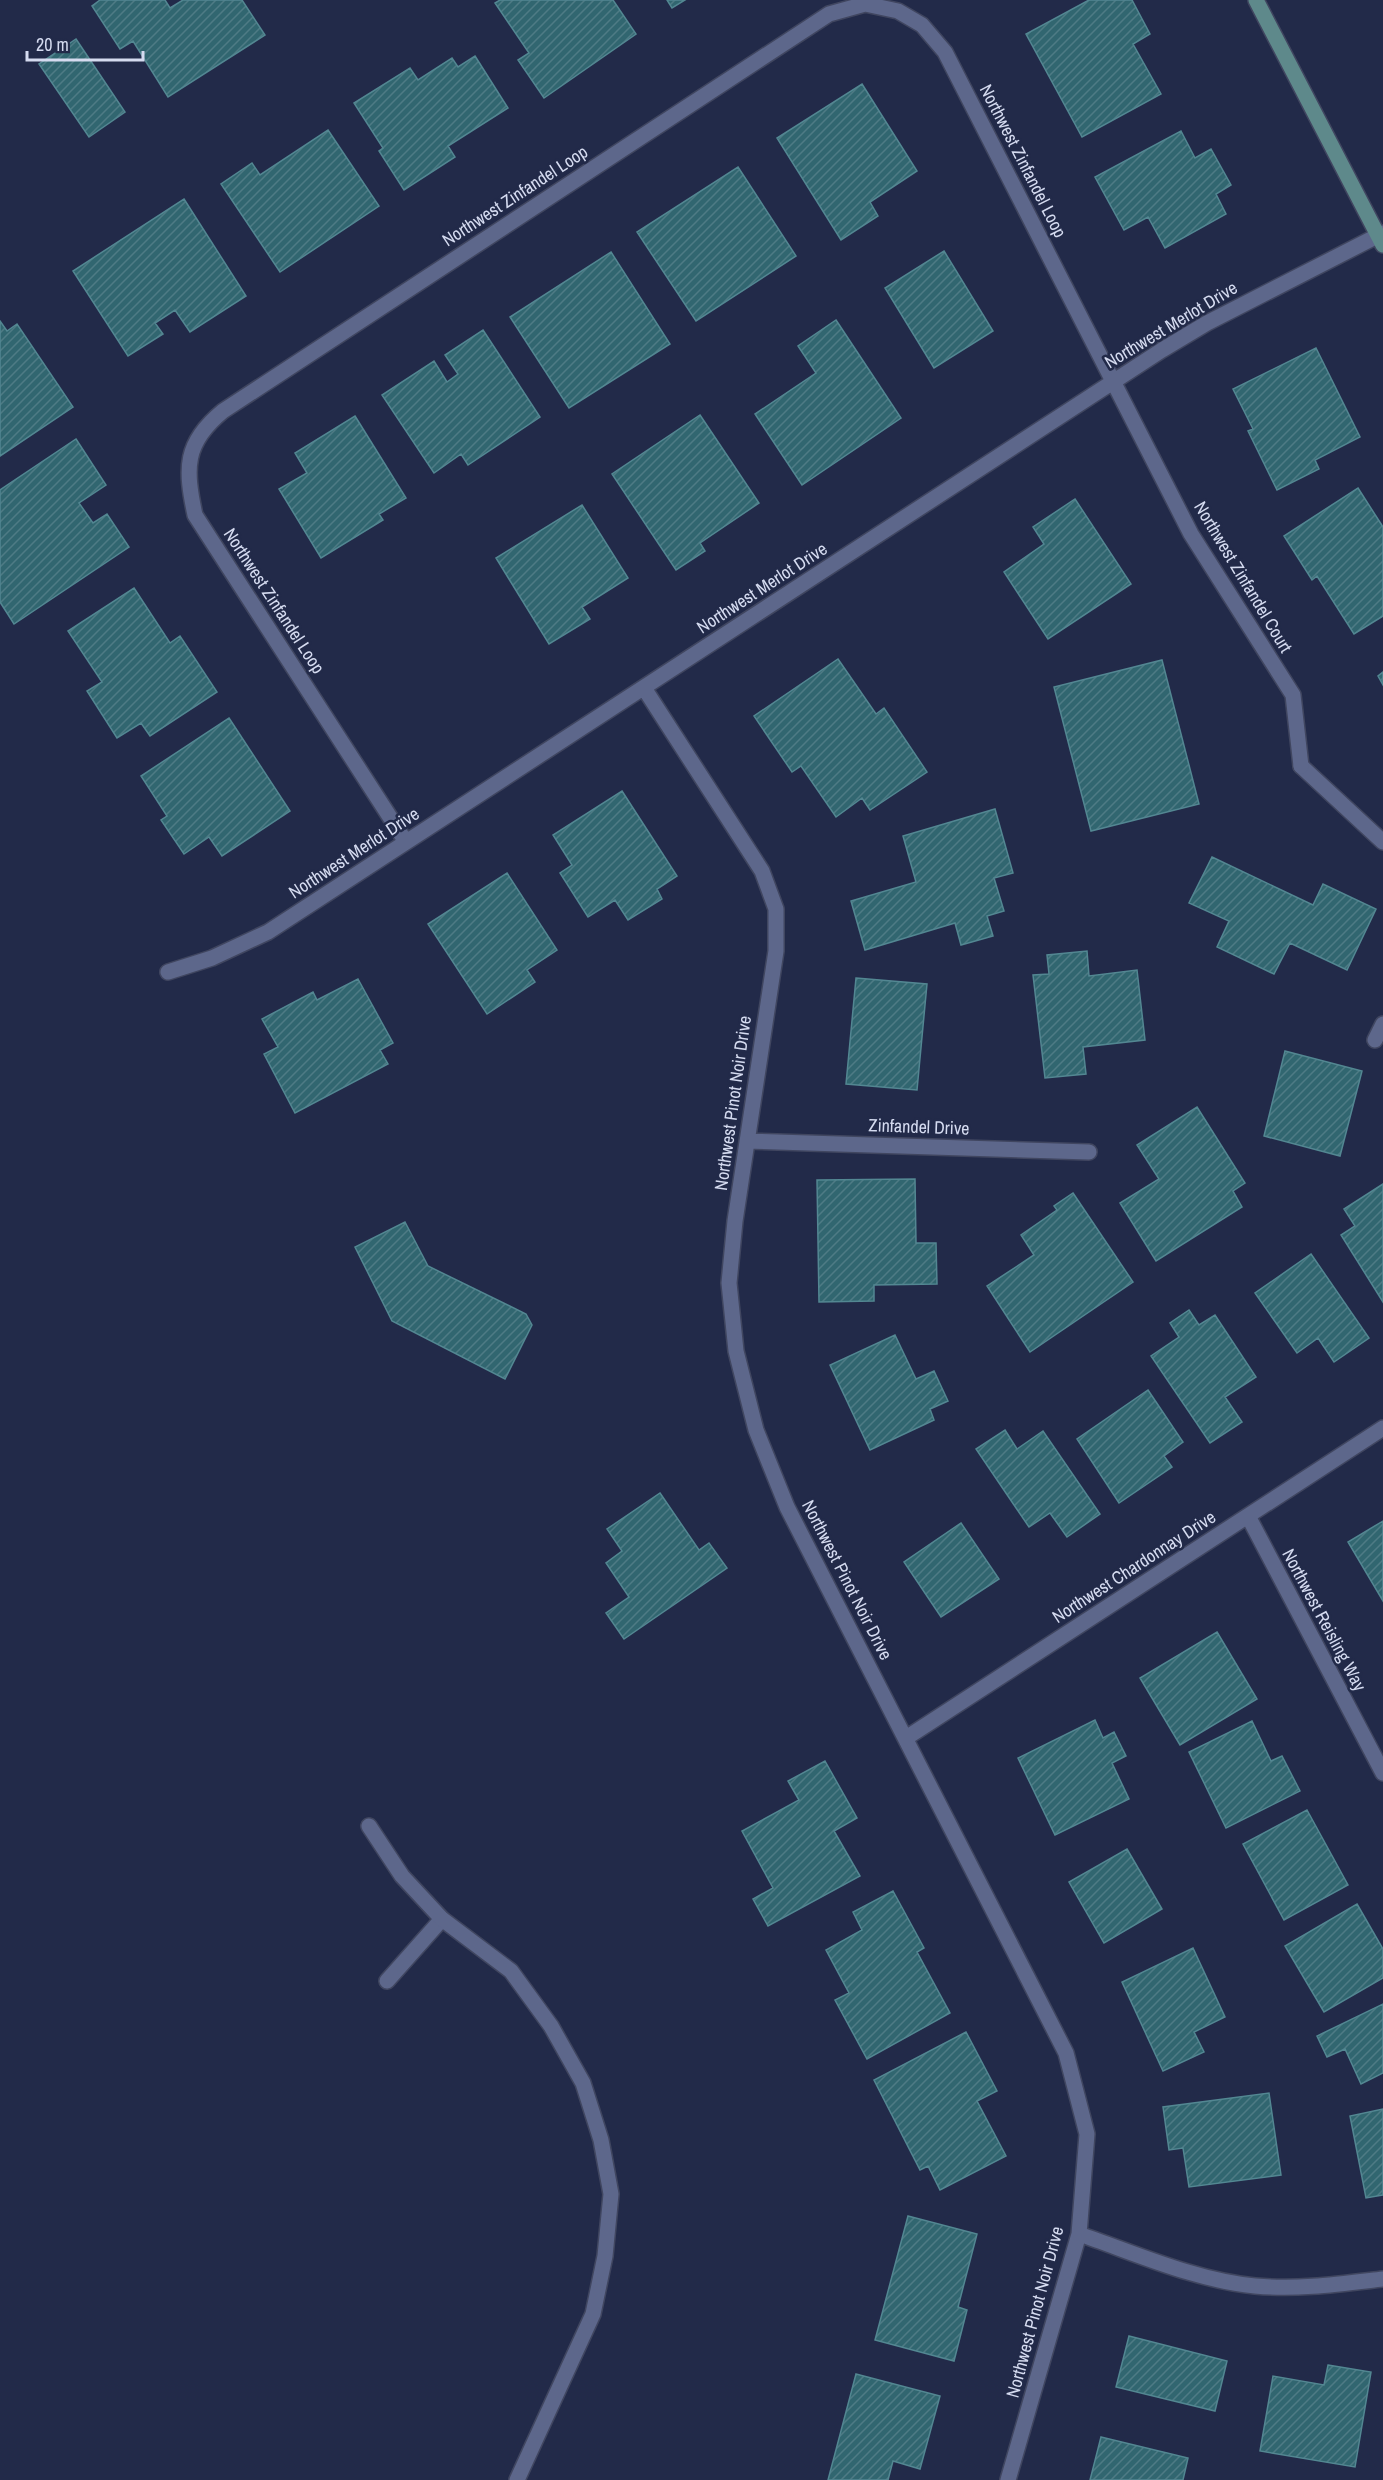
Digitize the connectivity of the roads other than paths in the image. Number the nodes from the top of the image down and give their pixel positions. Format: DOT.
graph roads {
  1 [pos="1256,0"];
  2 [pos="1381,238"];
  3 [pos="1114,382"];
  4 [pos="644,688"];
  5 [pos="406,842"];
  6 [pos="1383,842"];
  7 [pos="168,972"];
  8 [pos="1383,1024"];
  9 [pos="1375,1040"];
  10 [pos="747,1141"];
  11 [pos="1089,1152"];
  12 [pos="1383,1428"];
  13 [pos="1248,1516"];
  14 [pos="906,1738"];
  15 [pos="1383,1773"];
  16 [pos="369,1826"];
  17 [pos="442,1919"];
  18 [pos="387,1981"];
  19 [pos="1079,2234"];
  20 [pos="1383,2279"];
  21 [pos="517,2480"];
  22 [pos="1008,2480"];
  1 -- 2 [label="main road"];
  2 -- 3 [label="street, Northwest Merlot Drive"];
  3 -- 4 [label="street, Northwest Merlot Drive"];
  3 -- 5 [label="street, Northwest Zinfandel Loop"];
  3 -- 6 [label="street, Northwest Zinfandel Court"];
  4 -- 5 [label="street, Northwest Merlot Drive"];
  4 -- 10 [label="street, Northwest Pinot Noir Drive"];
  5 -- 7 [label="street, Northwest Merlot Drive"];
  8 -- 9 [label="street"];
  10 -- 11 [label="street, Zinfandel Drive"];
  10 -- 14 [label="street, Northwest Pinot Noir Drive"];
  12 -- 13 [label="street, Northwest Chardonnay Drive"];
  13 -- 14 [label="street, Northwest Chardonnay Drive"];
  13 -- 15 [label="street, Northwest Reisling Way"];
  14 -- 19 [label="street, Northwest Pinot Noir Drive"];
  16 -- 17 [label="street"];
  17 -- 18 [label="street"];
  17 -- 21 [label="street"];
  19 -- 20 [label="street"];
  19 -- 22 [label="street, Northwest Pinot Noir Drive"];
}
